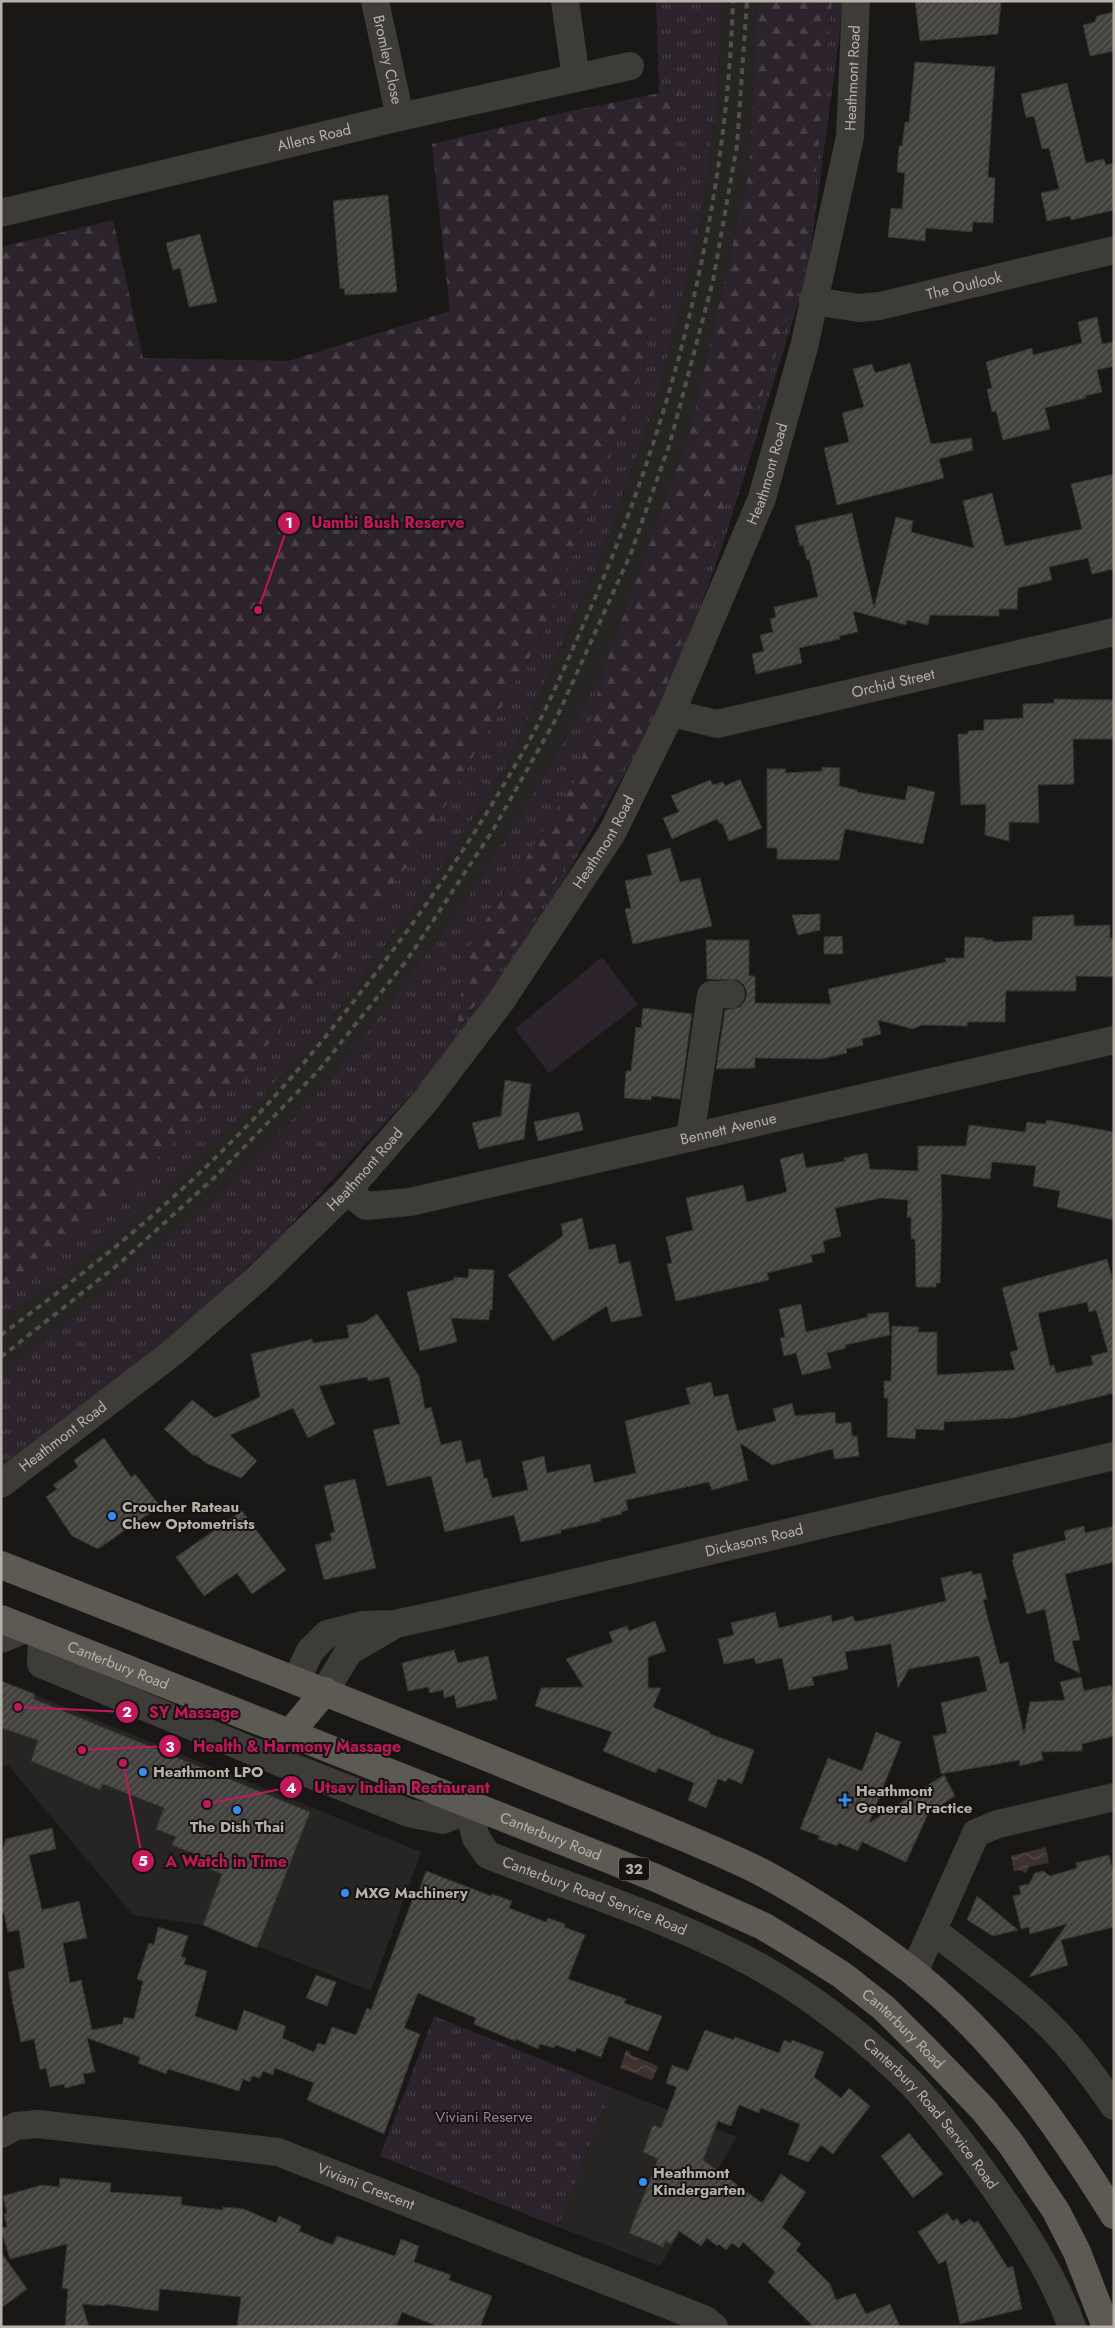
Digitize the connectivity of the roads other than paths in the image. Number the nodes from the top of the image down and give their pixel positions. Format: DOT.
graph roads {
  1 [pos="375,1"];
  2 [pos="565,1"];
  3 [pos="856,1"];
  4 [pos="630,66"];
  5 [pos="576,78"];
  6 [pos="400,117"];
  7 [pos="1,213"];
  8 [pos="1114,250"];
  9 [pos="813,301"];
  10 [pos="1114,632"];
  11 [pos="671,713"];
  12 [pos="731,994"];
  13 [pos="1114,1040"];
  14 [pos="690,1138"];
  15 [pos="347,1191"];
  16 [pos="1114,1456"];
  17 [pos="1,1484"];
  18 [pos="1,1565"];
  19 [pos="1,1619"];
  20 [pos="395,1624"];
  21 [pos="23,1634"];
  22 [pos="327,1634"];
  23 [pos="349,1651"];
  24 [pos="296,1681"];
  25 [pos="325,1691"];
  26 [pos="290,1733"];
  27 [pos="279,1762"];
  28 [pos="1114,1797"];
  29 [pos="468,1803"];
  30 [pos="934,1931"];
  31 [pos="914,1972"];
  32 [pos="1114,2106"];
  33 [pos="1,2134"];
  34 [pos="1114,2215"];
  35 [pos="714,2327"];
  36 [pos="1072,2327"];
  37 [pos="1106,2327"];
  1 -- 6 [label="street, Bromley Close"];
  2 -- 5 [label="street"];
  3 -- 9 [label="street, Heathmont Road"];
  4 -- 5 [label="street, Allens Road"];
  5 -- 6 [label="street, Allens Road"];
  6 -- 7 [label="street, Allens Road"];
  8 -- 9 [label="street, The Outlook"];
  9 -- 11 [label="street, Heathmont Road"];
  10 -- 11 [label="street, Orchid Street"];
  11 -- 15 [label="street, Heathmont Road"];
  12 -- 14 [label="street"];
  13 -- 14 [label="street, Bennett Avenue"];
  14 -- 15 [label="street, Bennett Avenue"];
  15 -- 17 [label="street, Heathmont Road"];
  16 -- 20 [label="street, Dickasons Road"];
  18 -- 24 [label="main road"];
  19 -- 21 [label="main road, Canterbury Road / 32"];
  20 -- 22 [label="street, Dickasons Road"];
  20 -- 23 [label="street, Dickasons Road"];
  21 -- 26 [label="main road, Canterbury Road / 32"];
  21 -- 27 [label="street"];
  22 -- 23 [label="street"];
  22 -- 24 [label="street"];
  23 -- 25 [label="street, Dickasons Road"];
  24 -- 25 [label="main road"];
  24 -- 26 [label="main road"];
  25 -- 26 [label="main road"];
  25 -- 31 [label="main road"];
  26 -- 27 [label="street"];
  26 -- 29 [label="main road, Canterbury Road / 32"];
  27 -- 29 [label="street"];
  28 -- 30 [label="street"];
  29 -- 36 [label="street, Canterbury Road Service Road"];
  29 -- 37 [label="main road, Canterbury Road / 32"];
  30 -- 31 [label="street"];
  30 -- 32 [label="street"];
  31 -- 34 [label="main road"];
  33 -- 35 [label="street, Viviani Crescent"];
}
